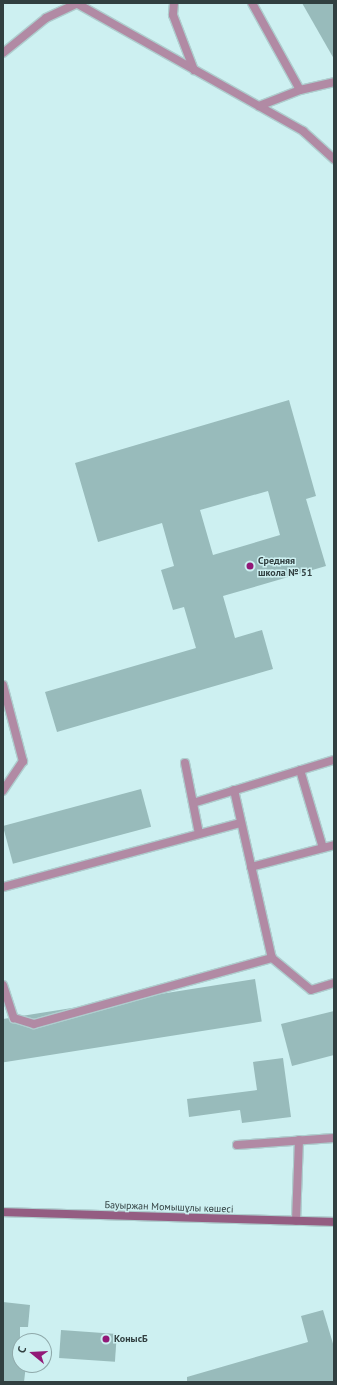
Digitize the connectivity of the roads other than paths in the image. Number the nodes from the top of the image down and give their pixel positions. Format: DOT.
graph roads {
  1 [pos="77,3"];
  2 [pos="174,3"];
  3 [pos="252,3"];
  4 [pos="3,53"];
  5 [pos="194,70"];
  6 [pos="334,82"];
  7 [pos="300,90"];
  8 [pos="258,106"];
  9 [pos="334,159"];
  10 [pos="3,686"];
  11 [pos="334,760"];
  12 [pos="185,763"];
  13 [pos="300,770"];
  14 [pos="234,790"];
  15 [pos="3,791"];
  16 [pos="193,803"];
  17 [pos="242,823"];
  18 [pos="199,834"];
  19 [pos="334,845"];
  20 [pos="323,848"];
  21 [pos="251,867"];
  22 [pos="3,887"];
  23 [pos="272,958"];
  24 [pos="334,983"];
  25 [pos="3,985"];
  26 [pos="334,1138"];
  27 [pos="299,1140"];
  28 [pos="237,1145"];
  29 [pos="3,1212"];
  30 [pos="296,1221"];
  31 [pos="334,1222"];
  1 -- 4 [label="lane"];
  1 -- 5 [label="lane"];
  2 -- 5 [label="lane"];
  3 -- 7 [label="lane"];
  5 -- 8 [label="lane"];
  6 -- 7 [label="lane"];
  7 -- 8 [label="lane"];
  8 -- 9 [label="lane"];
  10 -- 15 [label="lane"];
  11 -- 13 [label="lane"];
  12 -- 16 [label="lane"];
  13 -- 14 [label="lane"];
  13 -- 20 [label="lane"];
  14 -- 16 [label="lane"];
  14 -- 17 [label="lane"];
  16 -- 18 [label="lane"];
  17 -- 18 [label="lane"];
  17 -- 21 [label="lane"];
  18 -- 22 [label="lane"];
  19 -- 20 [label="lane"];
  20 -- 21 [label="lane"];
  21 -- 23 [label="lane"];
  23 -- 24 [label="lane"];
  23 -- 25 [label="lane"];
  26 -- 27 [label="lane"];
  27 -- 28 [label="lane"];
  27 -- 30 [label="lane"];
  29 -- 30 [label="street, Бауыржан Момышұлы көшесі"];
  30 -- 31 [label="street, Бауыржан Момышұлы көшесі"];
}
